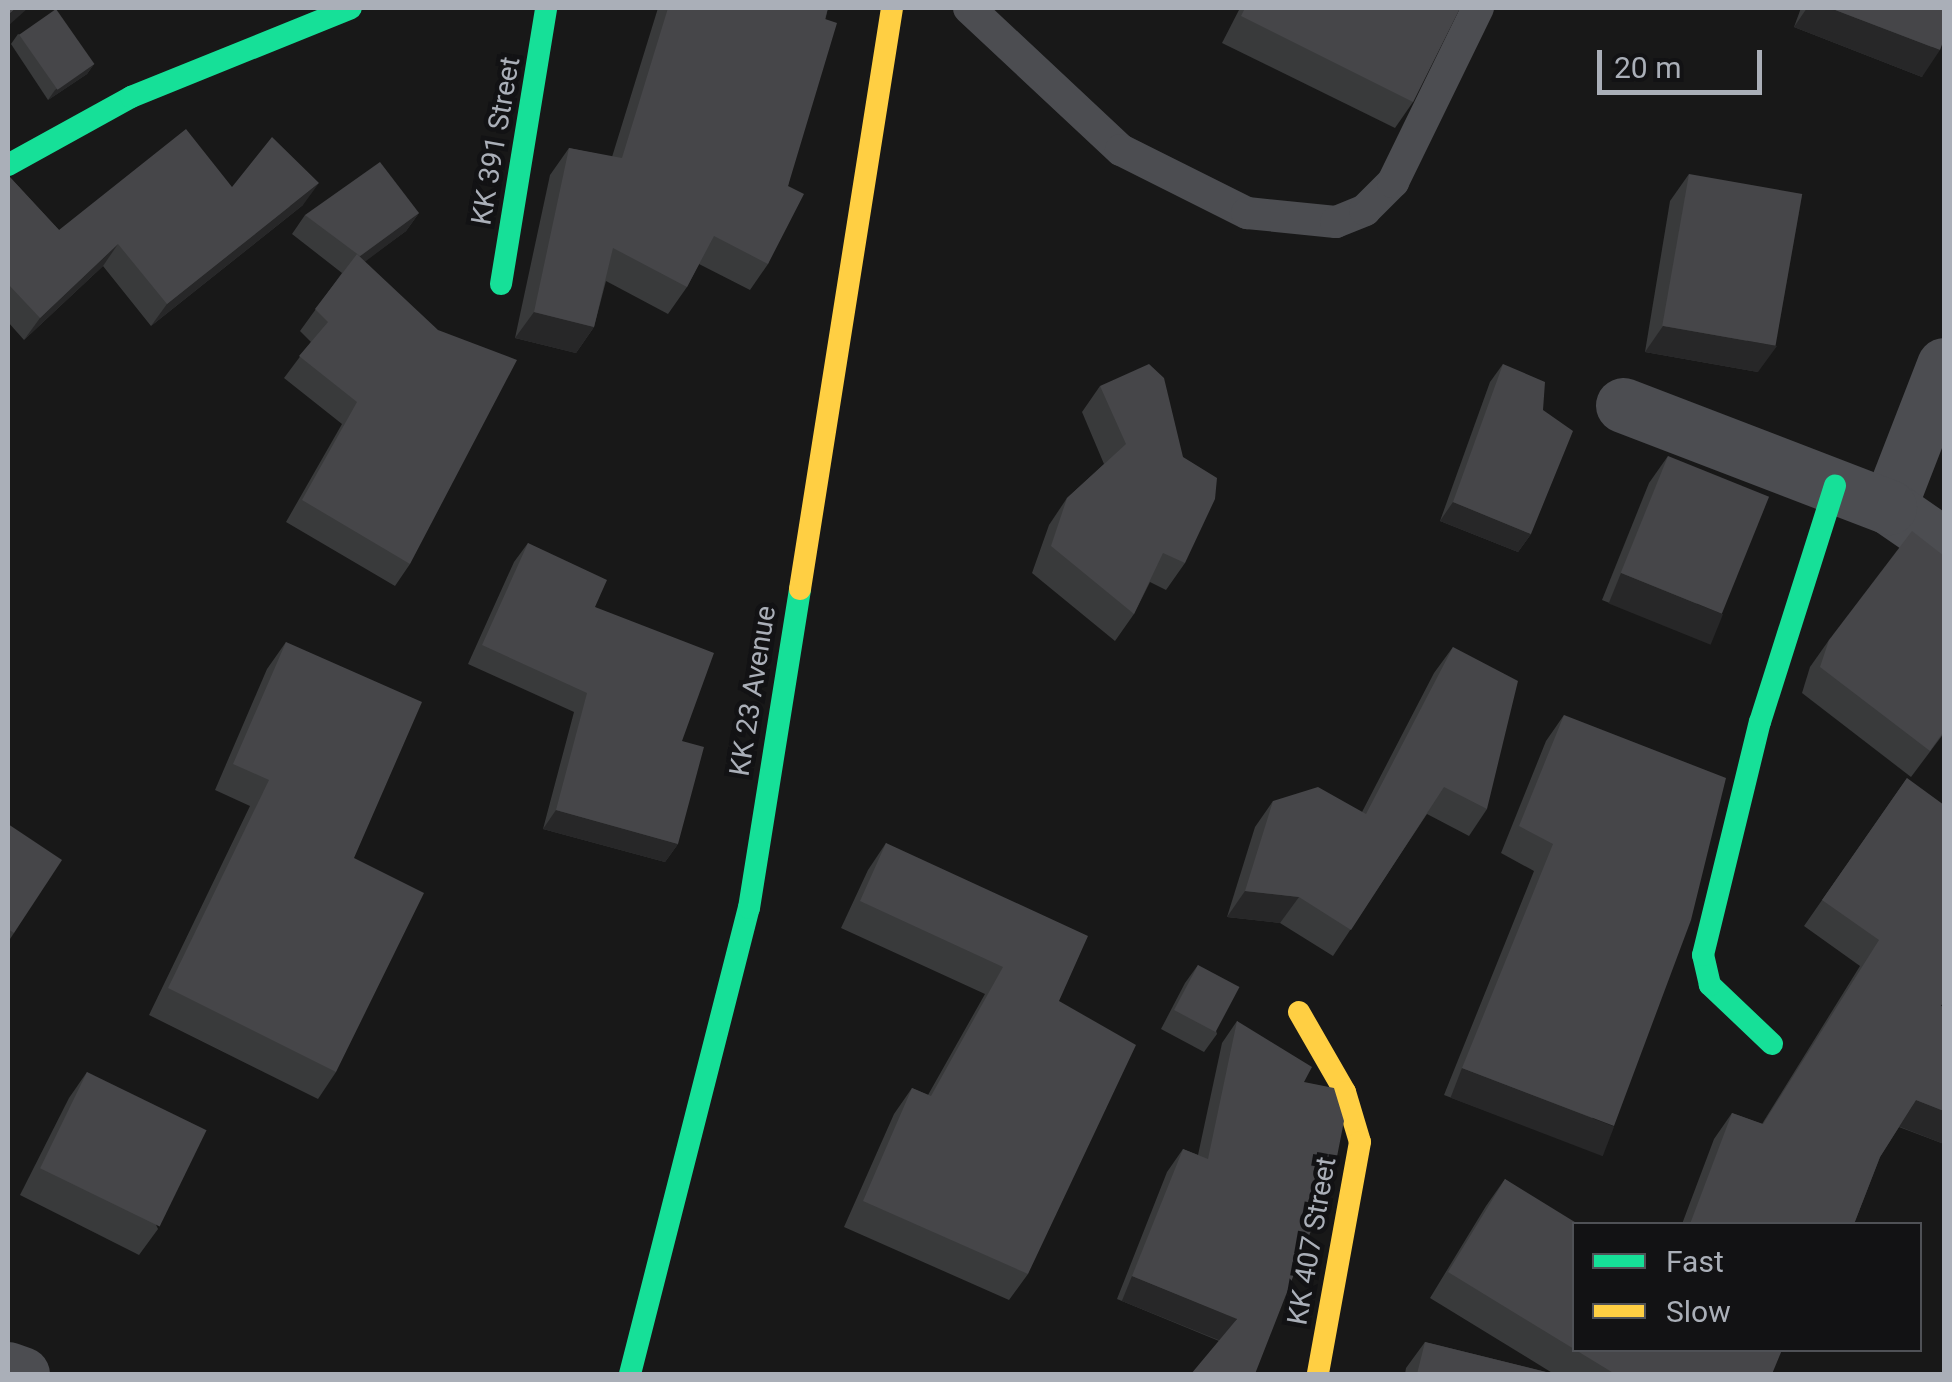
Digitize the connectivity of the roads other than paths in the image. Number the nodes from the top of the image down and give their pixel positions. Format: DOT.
graph roads {
  1 [pos="350,8"];
  2 [pos="546,8"];
  3 [pos="892,8"];
  4 [pos="969,8"];
  5 [pos="1478,8"];
  6 [pos="8,166"];
  7 [pos="501,284"];
  8 [pos="1944,365"];
  9 [pos="1623,406"];
  10 [pos="1835,486"];
  11 [pos="1889,507"];
  12 [pos="1944,546"];
  13 [pos="1299,1012"];
  14 [pos="1772,1044"];
  15 [pos="630,1374"];
  16 [pos="1318,1374"];
  1 -- 6 [label="street"];
  2 -- 7 [label="street, KK 391 Street"];
  3 -- 15 [label="street, KK 23 Avenue"];
  4 -- 5 [label="lane"];
  8 -- 11 [label="street"];
  9 -- 10 [label="street"];
  10 -- 11 [label="street"];
  10 -- 14 [label="street"];
  11 -- 12 [label="street"];
  13 -- 16 [label="street, KK 407 Street"];
}
